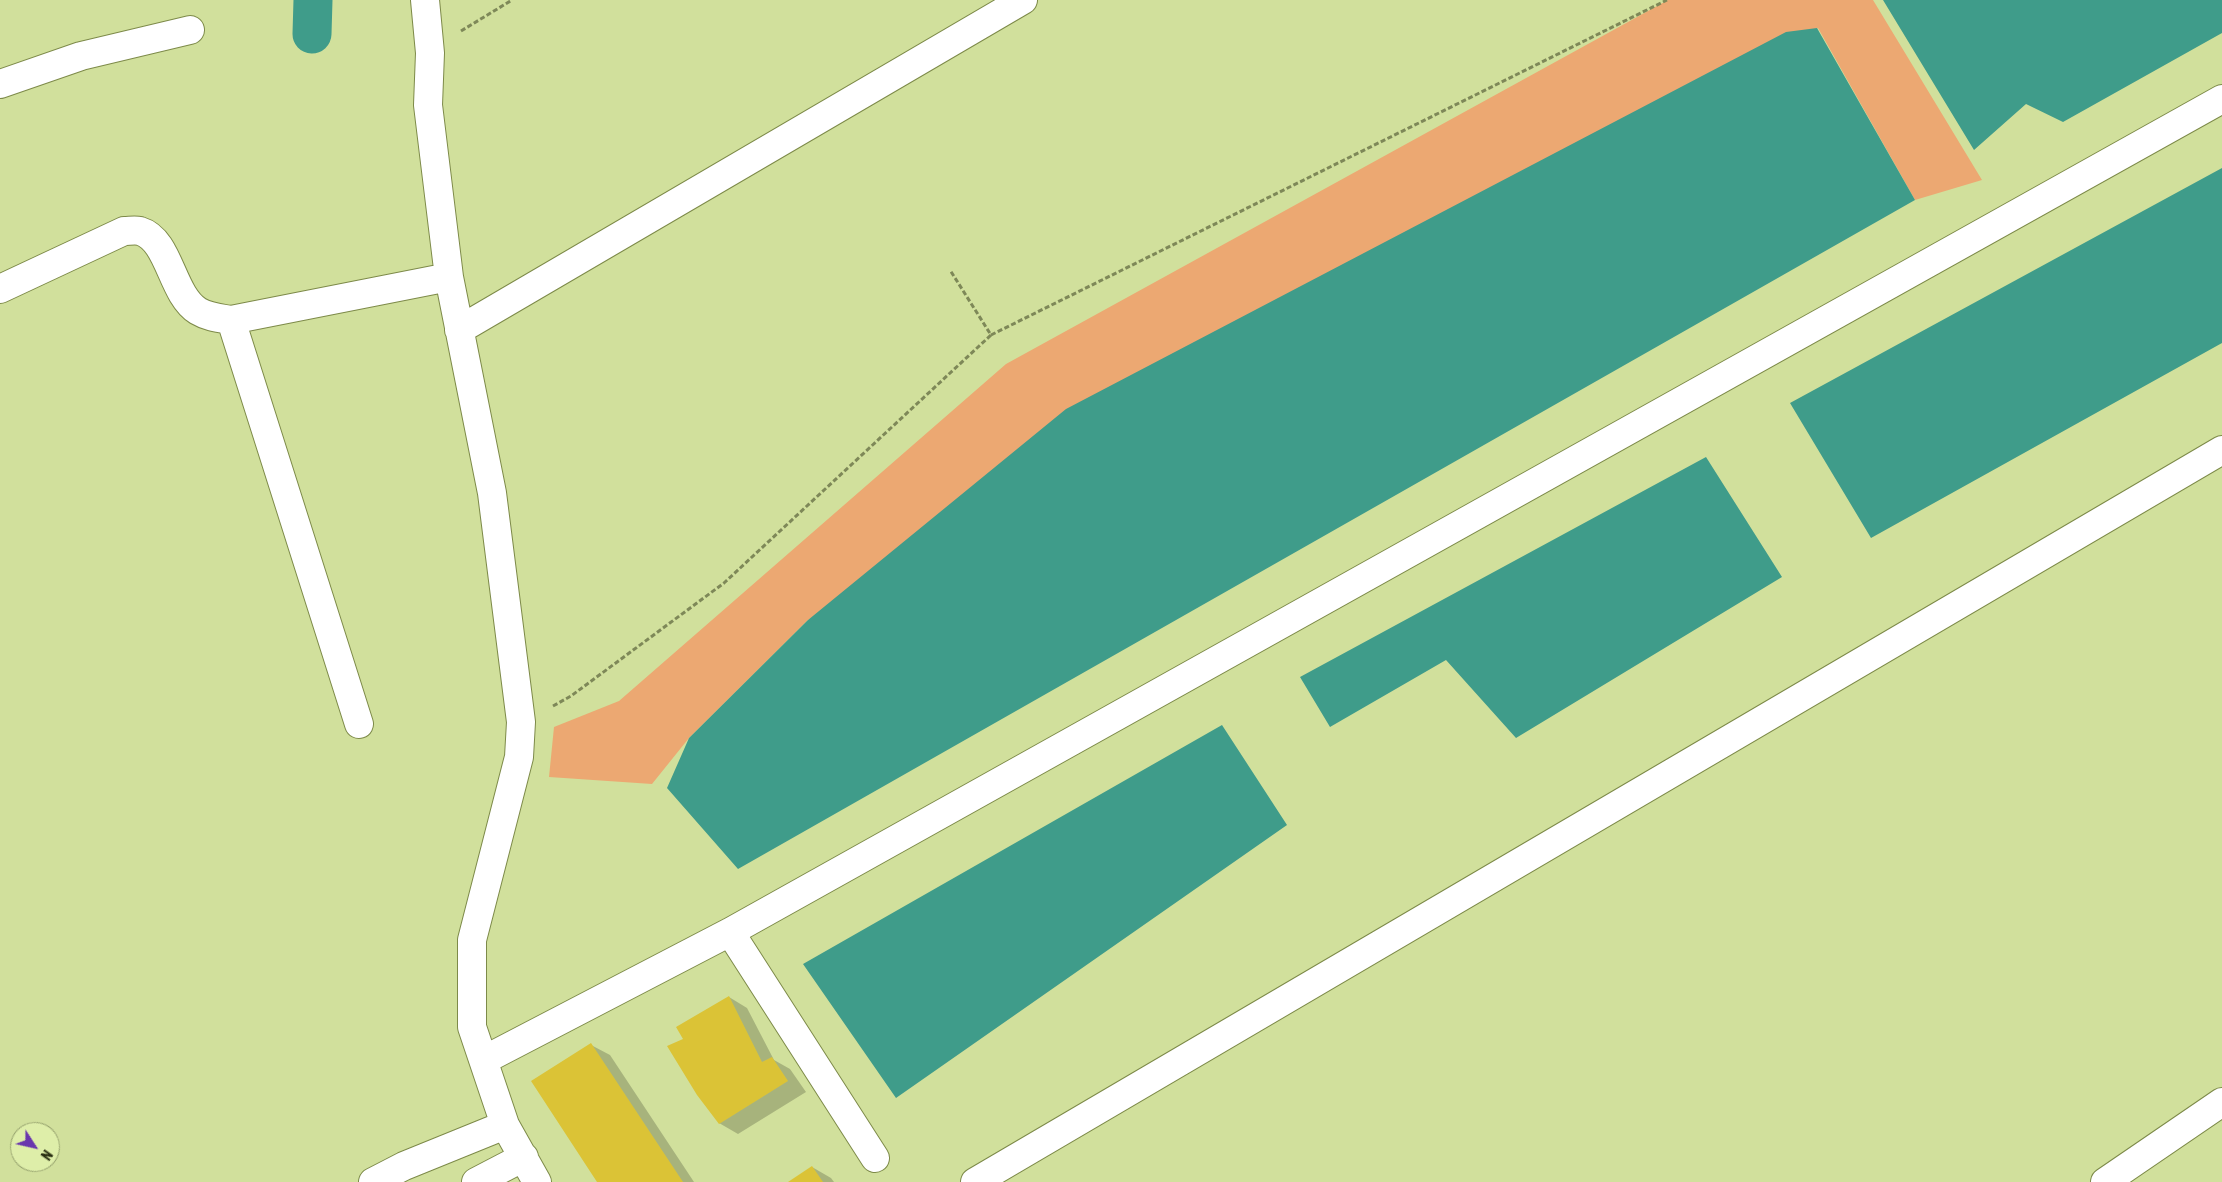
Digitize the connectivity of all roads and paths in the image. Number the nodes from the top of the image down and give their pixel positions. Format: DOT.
graph roads {
  1 [pos="425,0"];
  2 [pos="512,0"];
  3 [pos="1023,0"];
  4 [pos="1667,0"];
  5 [pos="190,30"];
  6 [pos="453,36"];
  7 [pos="0,84"];
  8 [pos="2222,99"];
  9 [pos="950,270"];
  10 [pos="441,279"];
  11 [pos="0,289"];
  12 [pos="231,320"];
  13 [pos="459,330"];
  14 [pos="991,335"];
  15 [pos="2222,450"];
  16 [pos="522,722"];
  17 [pos="359,724"];
  18 [pos="730,932"];
  19 [pos="484,1060"];
  20 [pos="2222,1102"];
  21 [pos="505,1125"];
  22 [pos="524,1157"];
  23 [pos="875,1158"];
  24 [pos="373,1182"];
  25 [pos="476,1182"];
  26 [pos="537,1182"];
  27 [pos="975,1182"];
  28 [pos="2105,1182"];
  1 -- 10 [label="street"];
  2 -- 6 [label="path"];
  3 -- 13 [label="street"];
  4 -- 14 [label="path"];
  5 -- 7 [label="street"];
  8 -- 18 [label="street"];
  9 -- 14 [label="path"];
  10 -- 12 [label="street"];
  10 -- 13 [label="street"];
  11 -- 12 [label="street"];
  12 -- 17 [label="street"];
  13 -- 16 [label="street"];
  14 -- 16 [label="path"];
  15 -- 27 [label="street"];
  16 -- 19 [label="street"];
  18 -- 19 [label="street"];
  18 -- 23 [label="street"];
  19 -- 21 [label="street"];
  20 -- 28 [label="street"];
  21 -- 22 [label="street"];
  21 -- 24 [label="street"];
  22 -- 25 [label="street"];
  22 -- 26 [label="street"];
}
